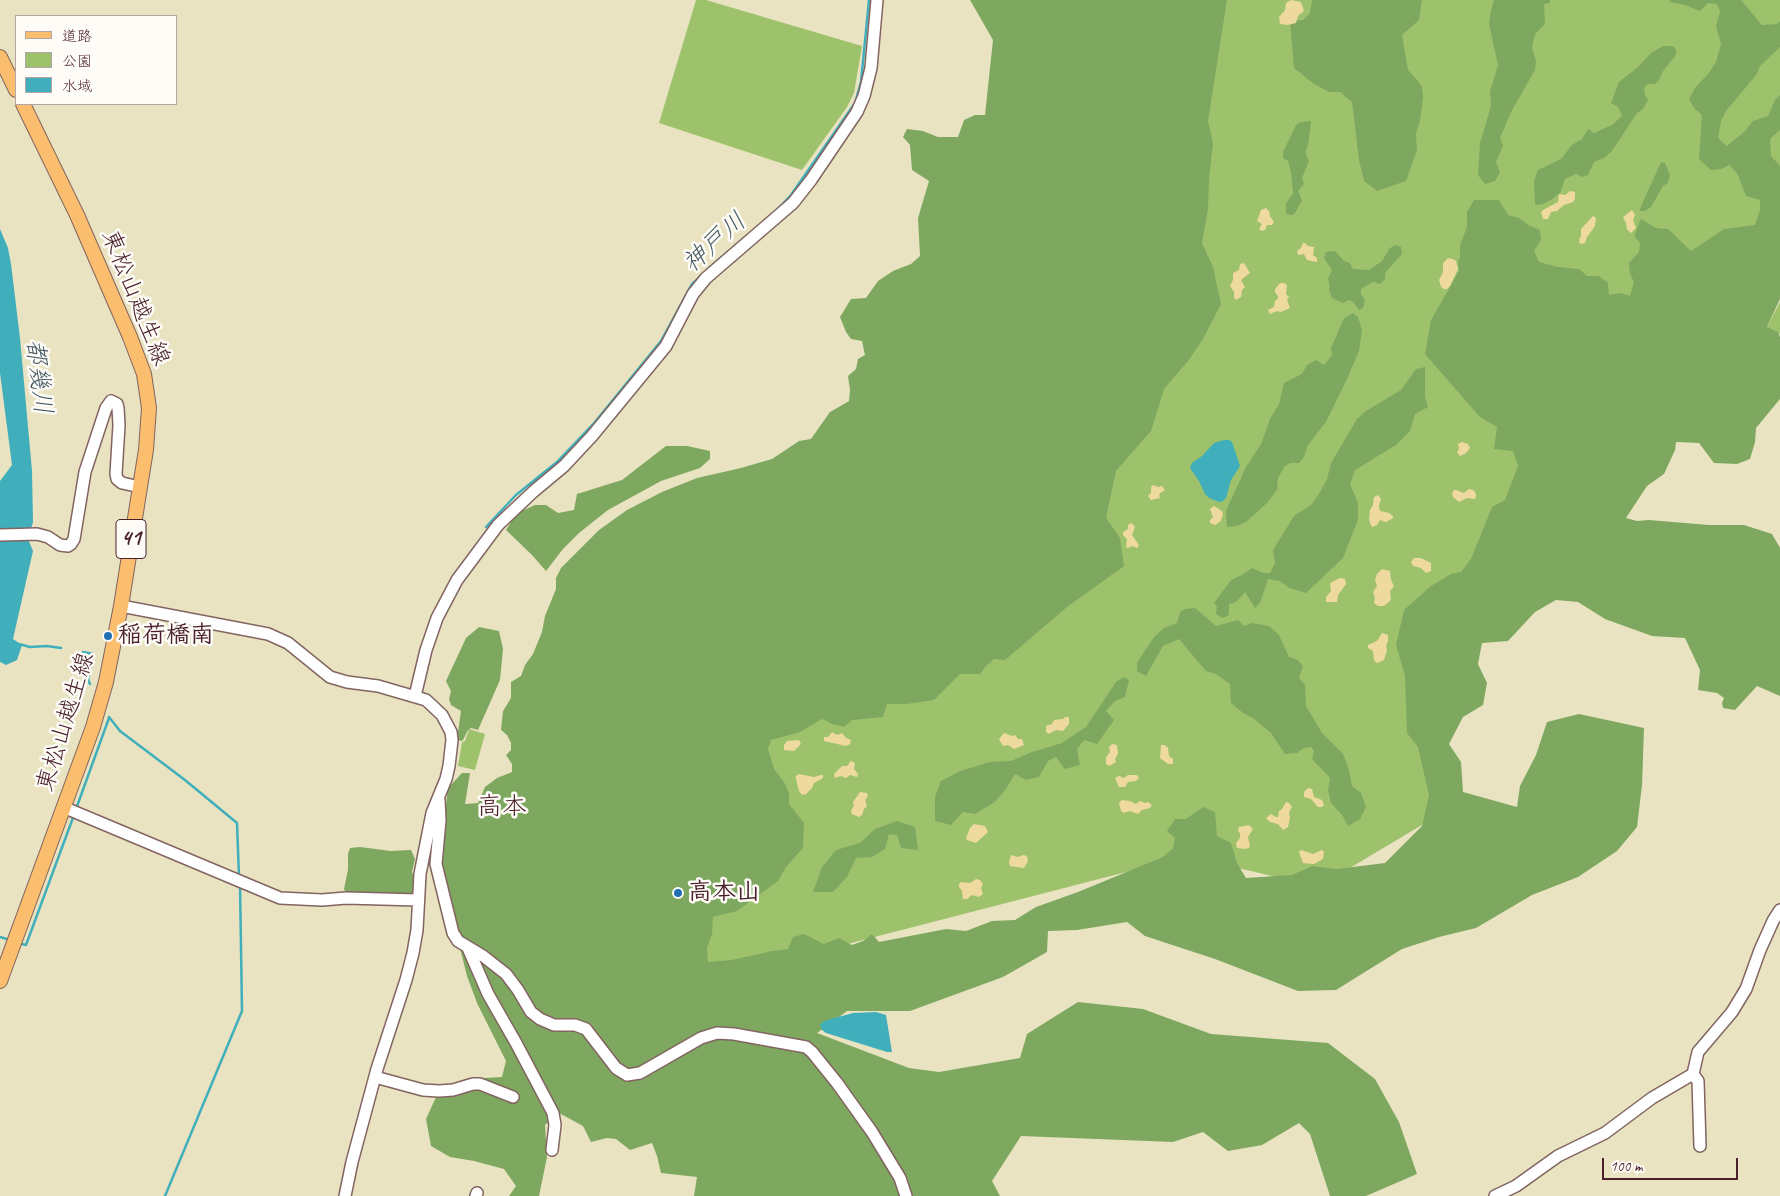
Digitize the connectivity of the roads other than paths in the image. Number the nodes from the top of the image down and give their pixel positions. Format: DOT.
graph roads {
  1 [pos="877,0"];
  2 [pos="0,56"];
  3 [pos="15,88"];
  4 [pos="23,105"];
  5 [pos="140,486"];
  6 [pos="0,535"];
  7 [pos="121,606"];
  8 [pos="415,696"];
  9 [pos="438,796"];
  10 [pos="63,807"];
  11 [pos="418,900"];
  12 [pos="1780,910"];
  13 [pos="468,948"];
  14 [pos="0,981"];
  15 [pos="1693,1074"];
  16 [pos="375,1077"];
  17 [pos="513,1097"];
  18 [pos="1700,1146"];
  19 [pos="552,1150"];
  20 [pos="345,1196"];
  21 [pos="906,1196"];
  22 [pos="1495,1196"];
  1 -- 8 [label="street"];
  2 -- 3 [label="main road"];
  4 -- 5 [label="main road, 東松山越生線 / 41"];
  5 -- 6 [label="street"];
  5 -- 7 [label="main road, 東松山越生線 / 41"];
  7 -- 8 [label="street"];
  7 -- 10 [label="main road, 東松山越生線 / 41"];
  8 -- 9 [label="street"];
  9 -- 11 [label="street"];
  9 -- 13 [label="street"];
  10 -- 11 [label="street"];
  10 -- 14 [label="main road, 東松山越生線 / 41"];
  11 -- 16 [label="street"];
  12 -- 15 [label="street"];
  13 -- 19 [label="street"];
  13 -- 21 [label="street"];
  15 -- 18 [label="street"];
  15 -- 22 [label="street"];
  16 -- 17 [label="street"];
  16 -- 20 [label="street"];
}
